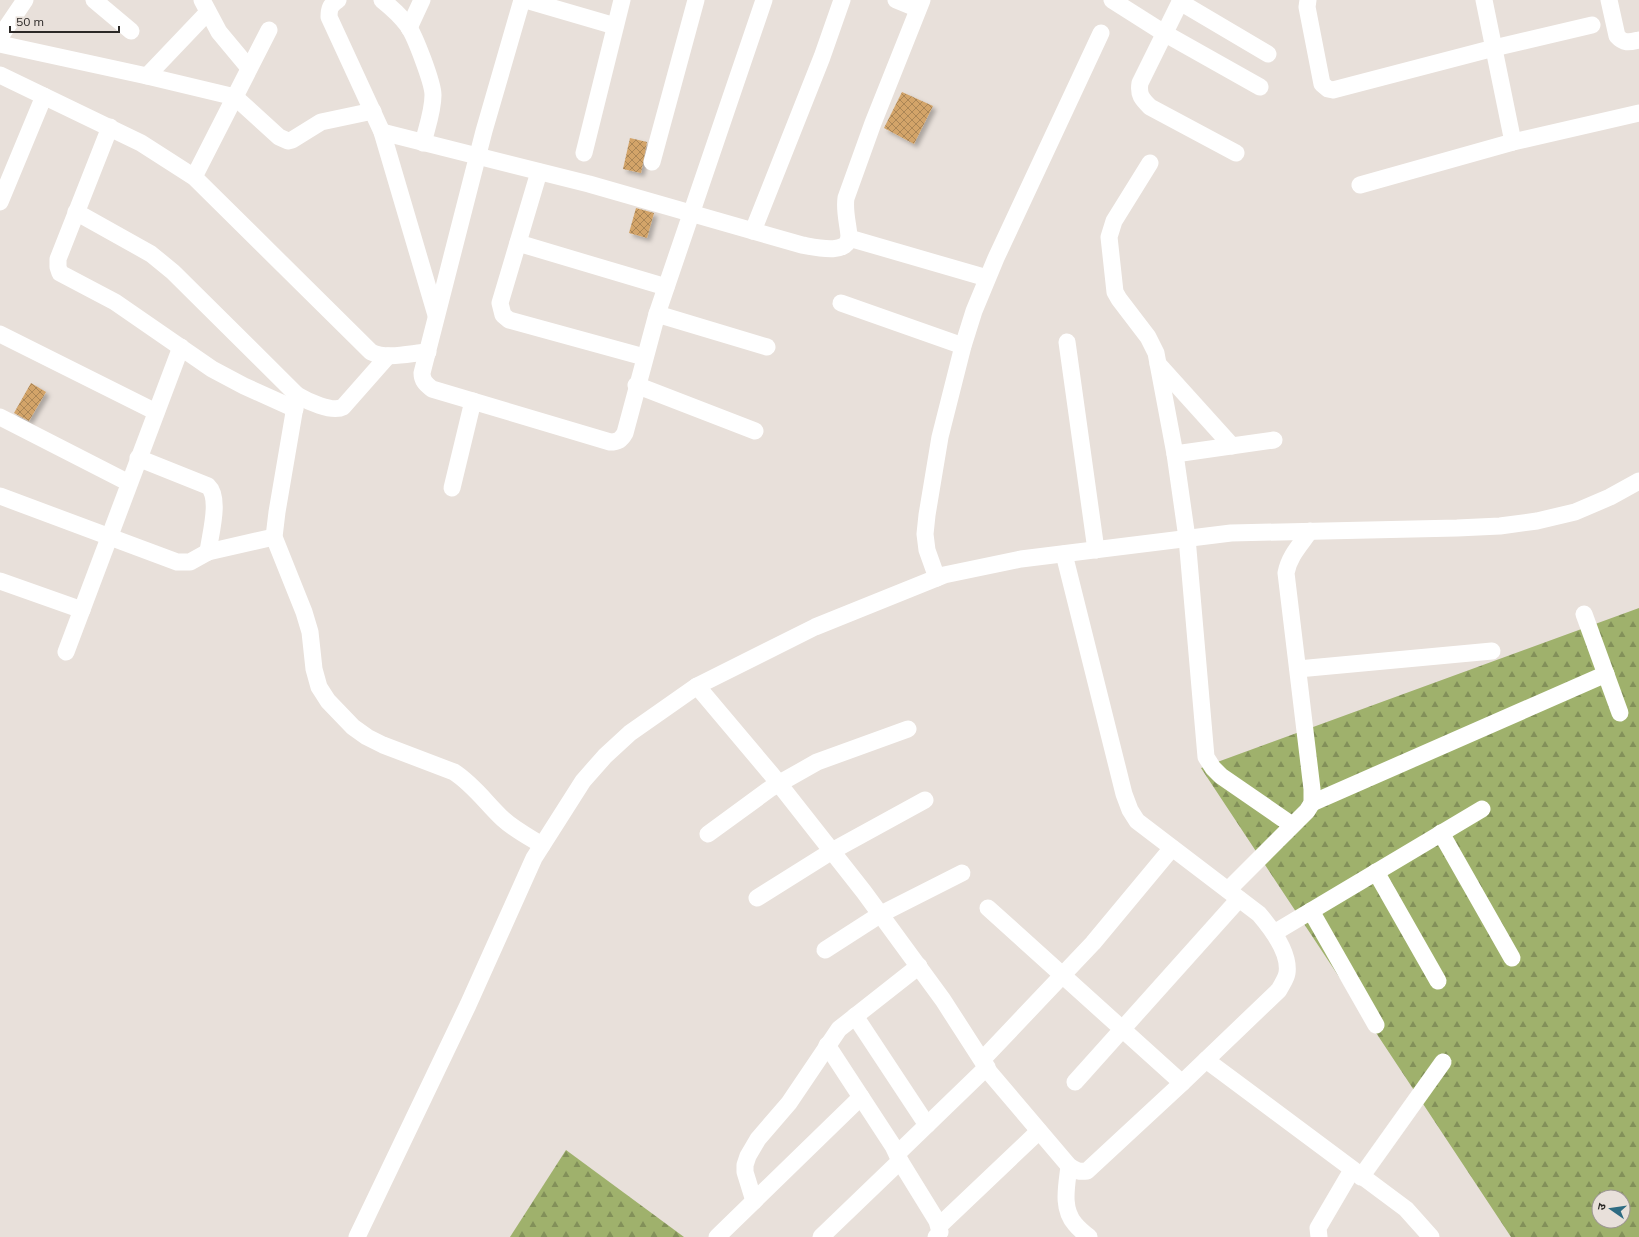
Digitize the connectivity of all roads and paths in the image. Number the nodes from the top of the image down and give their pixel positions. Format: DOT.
graph roads {
  1 [pos="25,0"];
  2 [pos="94,0"];
  3 [pos="338,0"];
  4 [pos="382,0"];
  5 [pos="422,0"];
  6 [pos="522,0"];
  7 [pos="526,0"];
  8 [pos="622,0"];
  9 [pos="696,0"];
  10 [pos="764,0"];
  11 [pos="842,0"];
  12 [pos="896,0"];
  13 [pos="1112,0"];
  14 [pos="1308,0"];
  15 [pos="1484,0"];
  16 [pos="1609,0"];
  17 [pos="1180,1"];
  18 [pos="920,5"];
  19 [pos="205,6"];
  20 [pos="615,26"];
  21 [pos="1592,26"];
  22 [pos="409,28"];
  23 [pos="269,30"];
  24 [pos="131,31"];
  25 [pos="1101,33"];
  26 [pos="1164,33"];
  27 [pos="0,37"];
  28 [pos="1639,40"];
  29 [pos="0,44"];
  30 [pos="1494,48"];
  31 [pos="1268,54"];
  32 [pos="250,68"];
  33 [pos="0,75"];
  34 [pos="147,76"];
  35 [pos="1260,87"];
  36 [pos="44,96"];
  37 [pos="235,97"];
  38 [pos="373,111"];
  39 [pos="1639,113"];
  40 [pos="110,127"];
  41 [pos="382,132"];
  42 [pos="1513,142"];
  43 [pos="423,143"];
  44 [pos="584,153"];
  45 [pos="1236,153"];
  46 [pos="477,156"];
  47 [pos="652,162"];
  48 [pos="1150,163"];
  49 [pos="539,172"];
  50 [pos="194,177"];
  51 [pos="1360,185"];
  52 [pos="0,202"];
  53 [pos="76,212"];
  54 [pos="690,213"];
  55 [pos="753,231"];
  56 [pos="849,238"];
  57 [pos="518,243"];
  58 [pos="987,278"];
  59 [pos="666,287"];
  60 [pos="841,303"];
  61 [pos="657,314"];
  62 [pos="436,315"];
  63 [pos="0,334"];
  64 [pos="1067,342"];
  65 [pos="963,346"];
  66 [pos="181,347"];
  67 [pos="767,347"];
  68 [pos="428,352"];
  69 [pos="388,356"];
  70 [pos="644,357"];
  71 [pos="1158,364"];
  72 [pos="636,385"];
  73 [pos="473,401"];
  74 [pos="296,402"];
  75 [pos="156,412"];
  76 [pos="0,417"];
  77 [pos="755,431"];
  78 [pos="1274,440"];
  79 [pos="1232,446"];
  80 [pos="1175,454"];
  81 [pos="138,458"];
  82 [pos="1639,481"];
  83 [pos="129,483"];
  84 [pos="452,488"];
  85 [pos="0,496"];
  86 [pos="1310,531"];
  87 [pos="109,537"];
  88 [pos="274,537"];
  89 [pos="1187,538"];
  90 [pos="1096,550"];
  91 [pos="208,552"];
  92 [pos="1064,554"];
  93 [pos="937,578"];
  94 [pos="0,581"];
  95 [pos="82,610"];
  96 [pos="1584,614"];
  97 [pos="1492,651"];
  98 [pos="66,652"];
  99 [pos="1298,669"];
  100 [pos="1606,674"];
  101 [pos="697,686"];
  102 [pos="1620,713"];
  103 [pos="908,729"];
  104 [pos="778,784"];
  105 [pos="925,800"];
  106 [pos="1312,803"];
  107 [pos="1482,809"];
  108 [pos="1292,825"];
  109 [pos="1441,833"];
  110 [pos="708,834"];
  111 [pos="542,845"];
  112 [pos="1172,848"];
  113 [pos="832,852"];
  114 [pos="1376,872"];
  115 [pos="962,873"];
  116 [pos="1234,895"];
  117 [pos="756,898"];
  118 [pos="988,908"];
  119 [pos="1311,911"];
  120 [pos="881,914"];
  121 [pos="1274,933"];
  122 [pos="825,950"];
  123 [pos="1512,958"];
  124 [pos="919,966"];
  125 [pos="1062,976"];
  126 [pos="1438,981"];
  127 [pos="855,1016"];
  128 [pos="1376,1025"];
  129 [pos="1121,1029"];
  130 [pos="827,1045"];
  131 [pos="1206,1060"];
  132 [pos="1443,1062"];
  133 [pos="984,1064"];
  134 [pos="1075,1082"];
  135 [pos="1182,1083"];
  136 [pos="861,1097"];
  137 [pos="927,1125"];
  138 [pos="1039,1131"];
  139 [pos="898,1157"];
  140 [pos="1069,1166"];
  141 [pos="1356,1174"];
  142 [pos="754,1201"];
  143 [pos="938,1232"];
  144 [pos="357,1237"];
  145 [pos="717,1237"];
  146 [pos="821,1237"];
  147 [pos="1089,1237"];
  148 [pos="1319,1237"];
  149 [pos="1431,1237"];
  1 -- 27 [label="street"];
  2 -- 24 [label="street"];
  3 -- 38 [label="street"];
  4 -- 22 [label="street"];
  5 -- 22 [label="street"];
  6 -- 46 [label="street"];
  7 -- 20 [label="street"];
  8 -- 20 [label="street"];
  9 -- 47 [label="street"];
  10 -- 54 [label="street"];
  11 -- 55 [label="street"];
  12 -- 18 [label="street"];
  13 -- 26 [label="street"];
  14 -- 30 [label="street"];
  15 -- 30 [label="street"];
  16 -- 28 [label="street"];
  17 -- 26 [label="street"];
  17 -- 31 [label="street"];
  18 -- 56 [label="street"];
  19 -- 32 [label="street"];
  19 -- 34 [label="street"];
  20 -- 44 [label="street"];
  21 -- 30 [label="street"];
  22 -- 43 [label="street"];
  23 -- 32 [label="street"];
  25 -- 58 [label="street"];
  26 -- 35 [label="street"];
  26 -- 45 [label="street"];
  29 -- 34 [label="street"];
  30 -- 42 [label="street"];
  32 -- 37 [label="street"];
  33 -- 36 [label="street"];
  34 -- 37 [label="street"];
  36 -- 40 [label="street"];
  36 -- 52 [label="street"];
  37 -- 38 [label="street"];
  37 -- 50 [label="street"];
  38 -- 41 [label="street"];
  39 -- 42 [label="street"];
  40 -- 50 [label="street"];
  40 -- 53 [label="street"];
  41 -- 43 [label="street"];
  41 -- 62 [label="street"];
  42 -- 51 [label="street"];
  43 -- 46 [label="street"];
  46 -- 49 [label="street"];
  46 -- 62 [label="street"];
  48 -- 71 [label="street"];
  49 -- 54 [label="street"];
  49 -- 57 [label="street"];
  50 -- 69 [label="street"];
  53 -- 66 [label="street"];
  53 -- 74 [label="street"];
  54 -- 55 [label="street"];
  54 -- 59 [label="street"];
  55 -- 56 [label="street"];
  56 -- 58 [label="street"];
  57 -- 59 [label="street"];
  57 -- 70 [label="street"];
  58 -- 65 [label="street"];
  59 -- 61 [label="street"];
  60 -- 65 [label="street"];
  61 -- 67 [label="street"];
  61 -- 70 [label="street"];
  62 -- 68 [label="street"];
  63 -- 75 [label="street"];
  64 -- 90 [label="street"];
  65 -- 93 [label="street"];
  66 -- 74 [label="street"];
  66 -- 75 [label="street"];
  68 -- 69 [label="street"];
  68 -- 73 [label="street"];
  69 -- 74 [label="street"];
  70 -- 72 [label="street"];
  71 -- 79 [label="street"];
  71 -- 80 [label="street"];
  72 -- 73 [label="street"];
  72 -- 77 [label="street"];
  73 -- 84 [label="street"];
  74 -- 88 [label="street"];
  75 -- 81 [label="street"];
  76 -- 83 [label="street"];
  78 -- 79 [label="street"];
  79 -- 80 [label="street"];
  80 -- 89 [label="street"];
  81 -- 83 [label="street"];
  81 -- 91 [label="street"];
  82 -- 86 [label="street"];
  83 -- 87 [label="street"];
  85 -- 87 [label="street"];
  86 -- 89 [label="street"];
  86 -- 99 [label="street"];
  87 -- 91 [label="street"];
  87 -- 95 [label="street"];
  88 -- 91 [label="street"];
  88 -- 111 [label="street"];
  89 -- 90 [label="street"];
  89 -- 108 [label="street"];
  90 -- 92 [label="street"];
  92 -- 93 [label="street"];
  92 -- 112 [label="street"];
  93 -- 101 [label="street"];
  94 -- 95 [label="street"];
  95 -- 98 [label="street"];
  96 -- 100 [label="street"];
  97 -- 99 [label="street"];
  99 -- 106 [label="street"];
  100 -- 102 [label="street"];
  100 -- 106 [label="street"];
  101 -- 104 [label="street"];
  101 -- 111 [label="street"];
  103 -- 104 [label="street"];
  104 -- 110 [label="street"];
  104 -- 113 [label="street"];
  105 -- 113 [label="street"];
  106 -- 108 [label="street"];
  107 -- 109 [label="street"];
  108 -- 116 [label="street"];
  109 -- 114 [label="street"];
  109 -- 123 [label="street"];
  111 -- 144 [label="street"];
  112 -- 116 [label="street"];
  112 -- 125 [label="street"];
  113 -- 117 [label="street"];
  113 -- 120 [label="street"];
  114 -- 119 [label="street"];
  114 -- 126 [label="street"];
  115 -- 120 [label="street"];
  116 -- 121 [label="street"];
  116 -- 129 [label="street"];
  118 -- 125 [label="street"];
  119 -- 121 [label="street"];
  119 -- 128 [label="street"];
  120 -- 122 [label="street"];
  120 -- 124 [label="street"];
  121 -- 131 [label="street"];
  124 -- 127 [label="street"];
  124 -- 133 [label="street"];
  125 -- 129 [label="street"];
  125 -- 133 [label="street"];
  127 -- 130 [label="street"];
  127 -- 137 [label="street"];
  129 -- 134 [label="street"];
  129 -- 135 [label="street"];
  130 -- 136 [label="street"];
  130 -- 142 [label="street"];
  131 -- 135 [label="street"];
  131 -- 141 [label="street"];
  132 -- 141 [label="street"];
  133 -- 137 [label="street"];
  133 -- 138 [label="street"];
  135 -- 140 [label="street"];
  136 -- 139 [label="street"];
  136 -- 142 [label="street"];
  137 -- 139 [label="street"];
  138 -- 140 [label="street"];
  138 -- 143 [label="street"];
  139 -- 143 [label="street"];
  139 -- 146 [label="street"];
  140 -- 147 [label="street"];
  141 -- 148 [label="street"];
  141 -- 149 [label="street"];
  142 -- 145 [label="street"];
}
